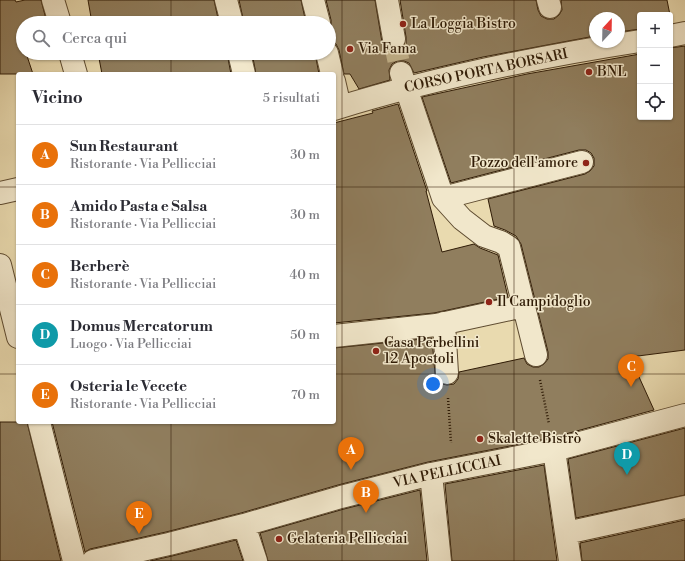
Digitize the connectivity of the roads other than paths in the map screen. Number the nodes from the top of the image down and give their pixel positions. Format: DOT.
graph roads {
  1 [pos="53,0"];
  2 [pos="226,0"];
  3 [pos="313,0"];
  4 [pos="387,0"];
  5 [pos="58,16"];
  6 [pos="230,16"];
  7 [pos="317,16"];
  8 [pos="685,34"];
  9 [pos="673,36"];
  10 [pos="394,39"];
  11 [pos="637,41"];
  12 [pos="72,60"];
  13 [pos="241,60"];
  14 [pos="329,60"];
  15 [pos="75,72"];
  16 [pos="244,72"];
  17 [pos="332,72"];
  18 [pos="404,80"];
  19 [pos="337,108"];
  20 [pos="582,162"];
  21 [pos="16,189"];
  22 [pos="0,193"];
  23 [pos="442,198"];
  24 [pos="0,265"];
  25 [pos="523,302"];
  26 [pos="440,324"];
  27 [pos="16,329"];
  28 [pos="336,336"];
  29 [pos="536,355"];
  30 [pos="447,373"];
  31 [pos="685,415"];
  32 [pos="40,424"];
  33 [pos="554,450"];
  34 [pos="431,474"];
  35 [pos="685,507"];
  36 [pos="244,526"];
  37 [pos="566,533"];
  38 [pos="74,561"];
  39 [pos="93,561"];
  40 [pos="256,561"];
  41 [pos="440,561"];
  42 [pos="570,561"];
  1 -- 5 [label="street"];
  2 -- 6 [label="street"];
  3 -- 7 [label="street"];
  4 -- 10 [label="street"];
  8 -- 9 [label="street"];
  11 -- 18 [label="street, CORSO PORTA BORSARI"];
  12 -- 15 [label="street"];
  13 -- 16 [label="street"];
  14 -- 17 [label="street"];
  18 -- 19 [label="street, CORSO PORTA BORSARI"];
  18 -- 23 [label="street"];
  20 -- 23 [label="street"];
  21 -- 22 [label="street"];
  23 -- 25 [label="street"];
  24 -- 27 [label="street"];
  25 -- 26 [label="street"];
  25 -- 29 [label="street"];
  26 -- 28 [label="street"];
  26 -- 30 [label="street"];
  31 -- 33 [label="street, VIA PELLICCIAI"];
  32 -- 38 [label="street"];
  33 -- 34 [label="street, VIA PELLICCIAI"];
  33 -- 37 [label="street"];
  34 -- 36 [label="street, VIA PELLICCIAI"];
  34 -- 41 [label="street"];
  35 -- 37 [label="street"];
  36 -- 39 [label="street, VIA PELLICCIAI"];
  36 -- 40 [label="street"];
  37 -- 42 [label="street"];
}
